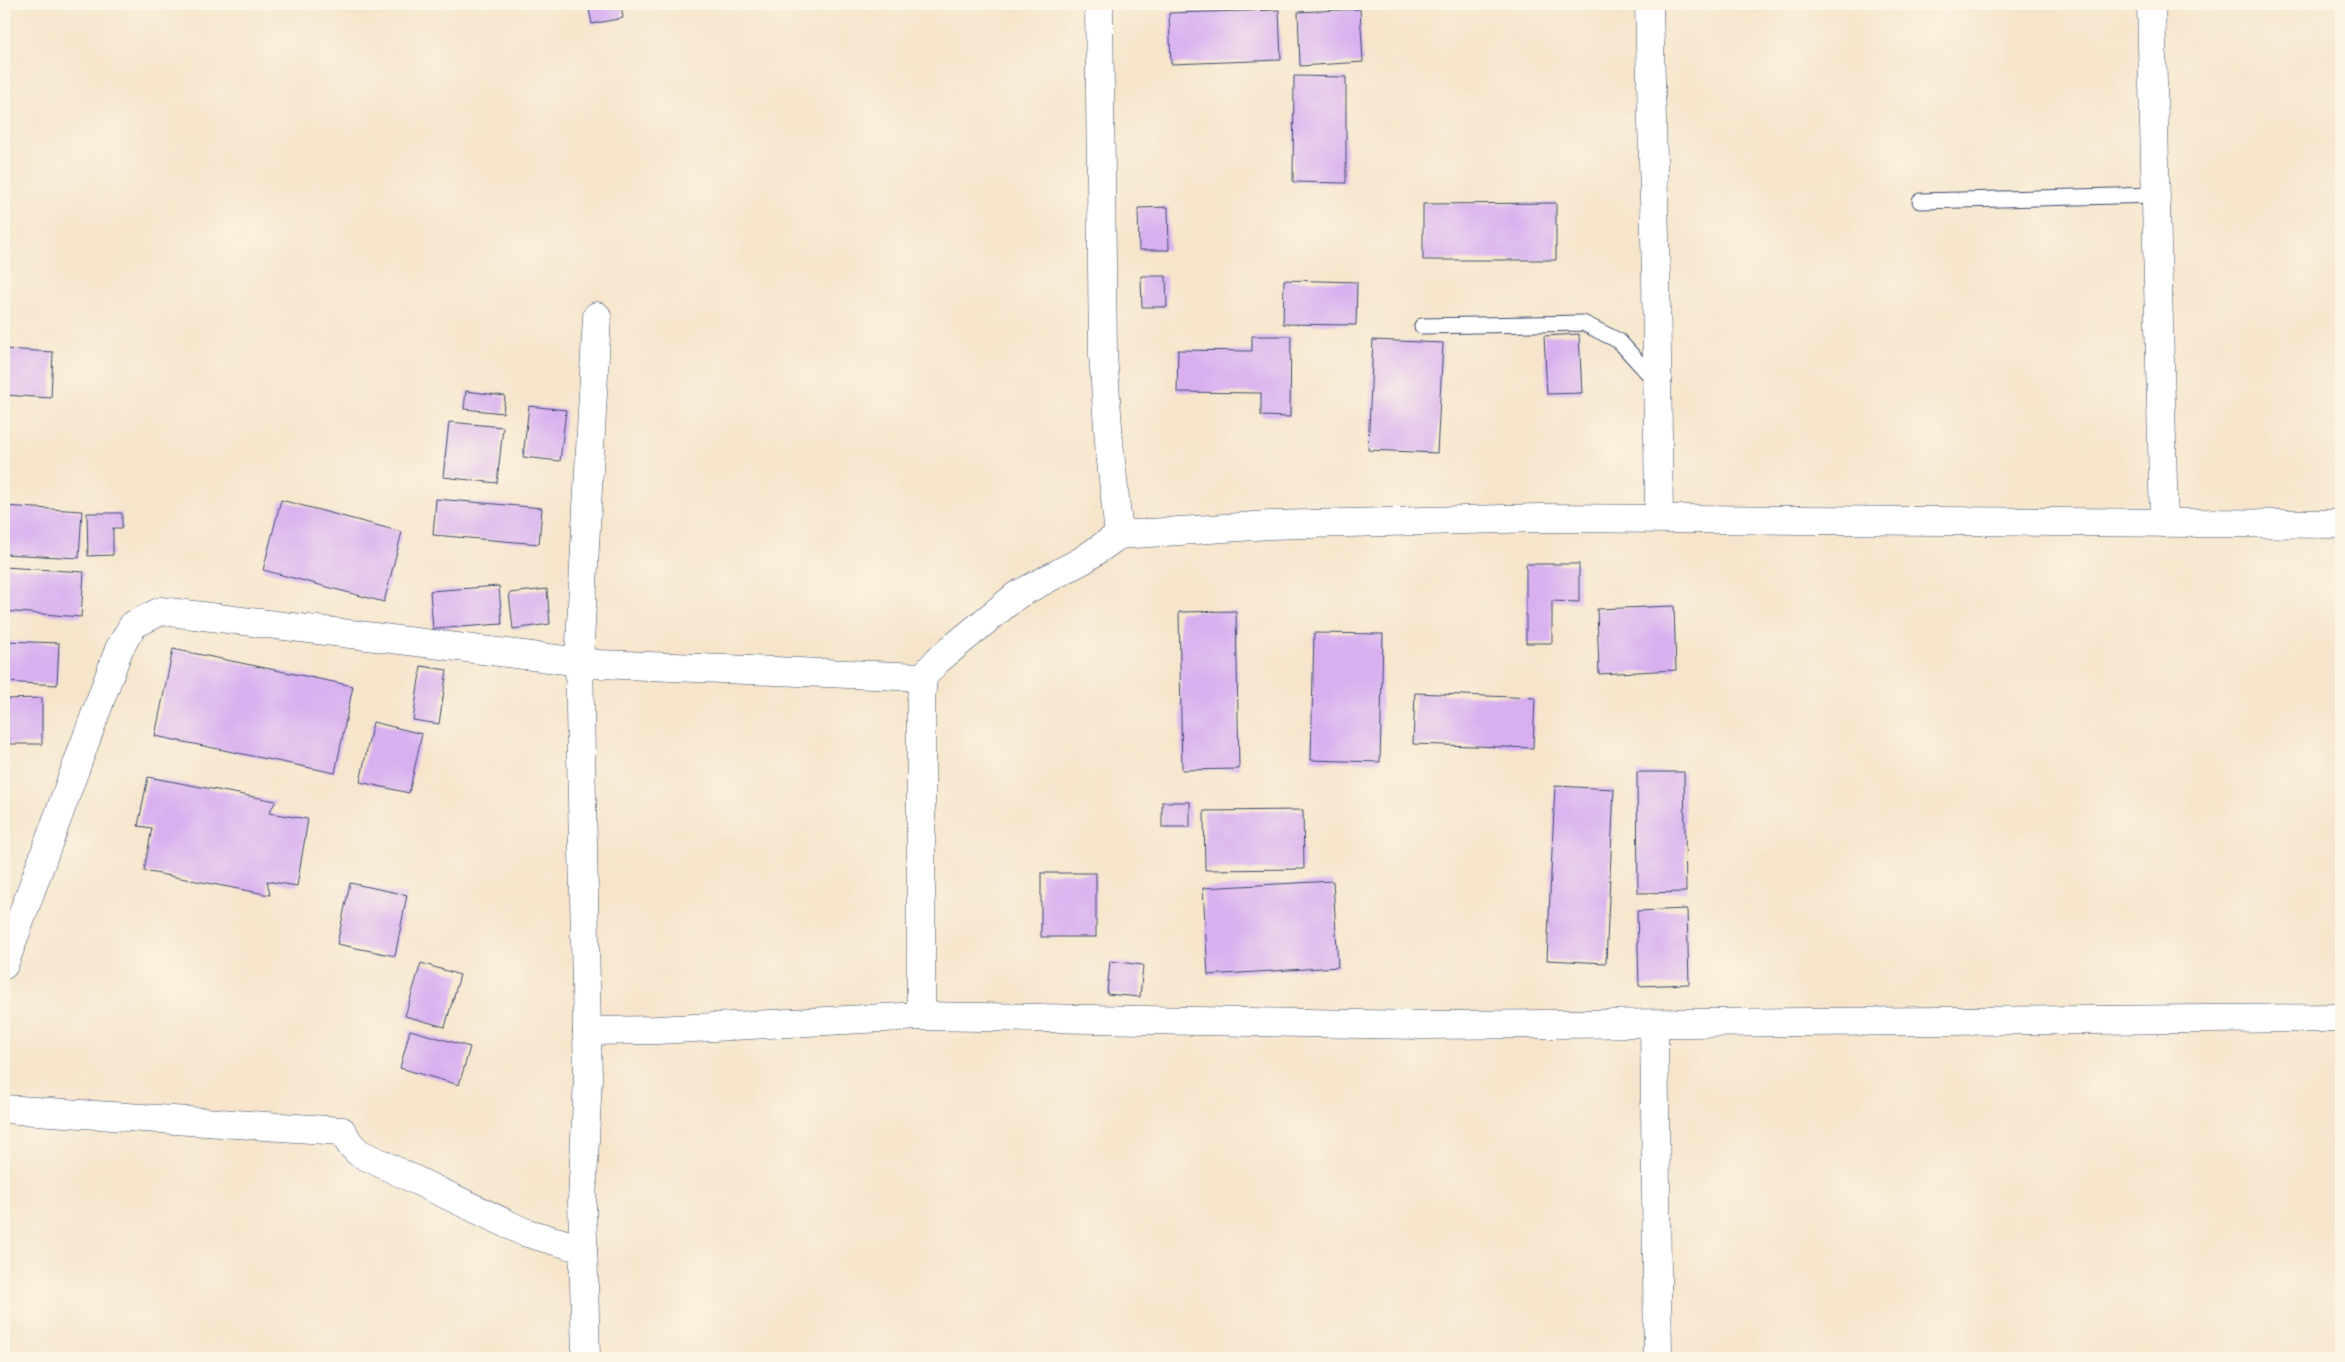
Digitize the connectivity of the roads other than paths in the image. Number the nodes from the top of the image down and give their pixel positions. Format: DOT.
graph roads {
  1 [pos="1099,4"];
  2 [pos="1649,4"];
  3 [pos="2152,4"];
  4 [pos="2156,195"];
  5 [pos="1920,201"];
  6 [pos="597,316"];
  7 [pos="1422,326"];
  8 [pos="1657,384"];
  9 [pos="1659,518"];
  10 [pos="2164,522"];
  11 [pos="2341,524"];
  12 [pos="1119,535"];
  13 [pos="579,662"];
  14 [pos="924,677"];
  15 [pos="4,965"];
  16 [pos="922,1016"];
  17 [pos="2341,1018"];
  18 [pos="1654,1024"];
  19 [pos="587,1032"];
  20 [pos="4,1109"];
  21 [pos="583,1249"];
  22 [pos="586,1358"];
  23 [pos="1658,1358"];
  1 -- 12 [label="street"];
  2 -- 8 [label="street"];
  3 -- 4 [label="street"];
  4 -- 5 [label="lane"];
  4 -- 10 [label="street"];
  6 -- 13 [label="street"];
  7 -- 8 [label="lane"];
  8 -- 9 [label="street"];
  9 -- 10 [label="street"];
  9 -- 12 [label="street"];
  10 -- 11 [label="street"];
  12 -- 14 [label="street"];
  13 -- 14 [label="street"];
  13 -- 15 [label="street"];
  13 -- 19 [label="street"];
  14 -- 16 [label="street"];
  16 -- 18 [label="street"];
  16 -- 19 [label="street"];
  17 -- 18 [label="street"];
  18 -- 23 [label="street"];
  19 -- 21 [label="street"];
  20 -- 21 [label="street"];
  21 -- 22 [label="street"];
}
